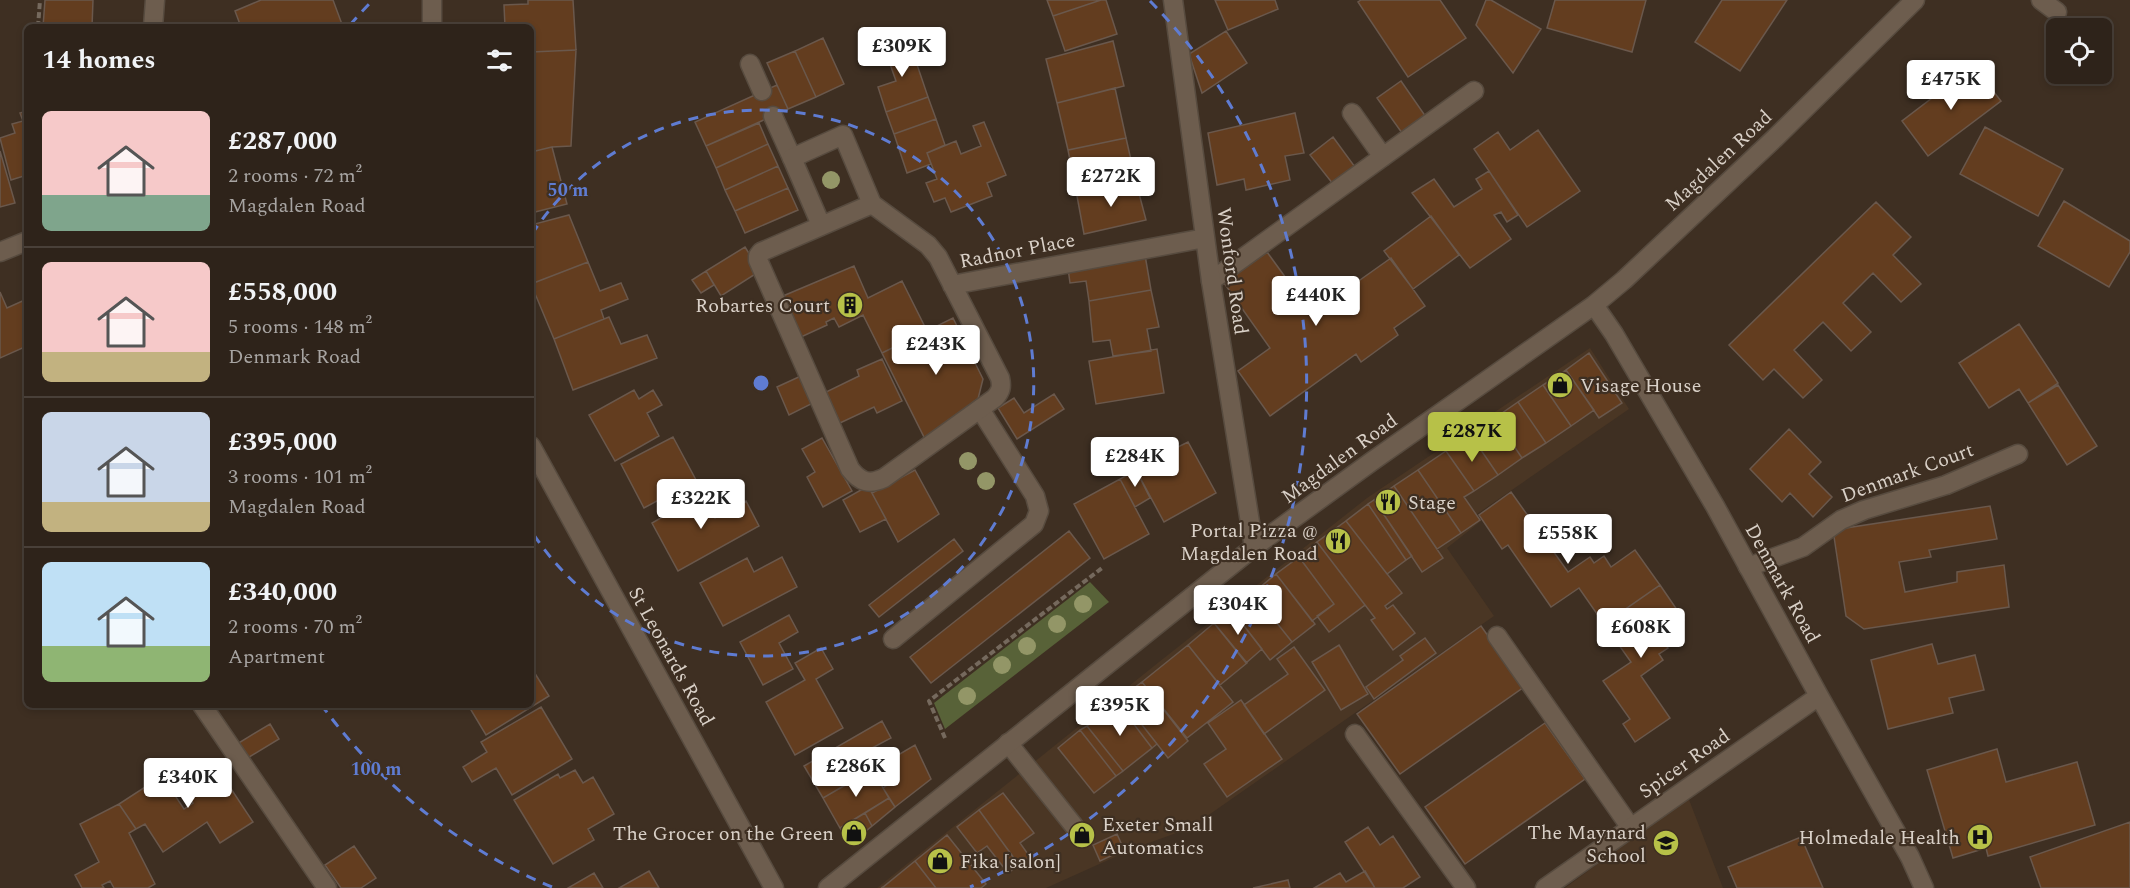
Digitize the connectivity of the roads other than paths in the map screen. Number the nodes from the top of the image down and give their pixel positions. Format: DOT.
graph roads {
  1 [pos="155,0"];
  2 [pos="432,0"];
  3 [pos="1173,0"];
  4 [pos="1915,0"];
  5 [pos="2041,0"];
  6 [pos="2056,12"];
  7 [pos="153,24"];
  8 [pos="432,24"];
  9 [pos="750,64"];
  10 [pos="762,91"];
  11 [pos="1474,91"];
  12 [pos="1352,113"];
  13 [pos="773,116"];
  14 [pos="1383,157"];
  15 [pos="792,158"];
  16 [pos="872,204"];
  17 [pos="822,225"];
  18 [pos="1205,238"];
  19 [pos="24,242"];
  20 [pos="0,252"];
  21 [pos="1211,281"];
  22 [pos="952,285"];
  23 [pos="1594,305"];
  24 [pos="980,409"];
  25 [pos="534,451"];
  26 [pos="2018,454"];
  27 [pos="1254,547"];
  28 [pos="1748,567"];
  29 [pos="1497,636"];
  30 [pos="893,639"];
  31 [pos="1819,696"];
  32 [pos="204,708"];
  33 [pos="1355,734"];
  34 [pos="1008,743"];
  35 [pos="1074,826"];
  36 [pos="1631,828"];
  37 [pos="1552,886"];
  38 [pos="327,888"];
  39 [pos="774,888"];
  40 [pos="828,888"];
  41 [pos="1466,888"];
  42 [pos="1924,888"];
  1 -- 7 [label="street"];
  2 -- 8 [label="street"];
  3 -- 18 [label="street, Wonford Road"];
  4 -- 23 [label="street, Magdalen Road"];
  5 -- 6 [label="street"];
  9 -- 10 [label="street"];
  11 -- 14 [label="street"];
  12 -- 14 [label="street"];
  13 -- 15 [label="street"];
  14 -- 21 [label="street"];
  15 -- 16 [label="street"];
  15 -- 17 [label="street"];
  16 -- 17 [label="street"];
  16 -- 22 [label="street, Radnor Place"];
  17 -- 24 [label="street"];
  18 -- 21 [label="street, Wonford Road"];
  18 -- 22 [label="street, Radnor Place"];
  19 -- 20 [label="street"];
  21 -- 27 [label="street, Wonford Road"];
  22 -- 24 [label="street"];
  23 -- 27 [label="street, Magdalen Road"];
  23 -- 28 [label="street, Denmark Road"];
  24 -- 30 [label="street"];
  25 -- 39 [label="street, St Leonards Road"];
  26 -- 28 [label="street, Denmark Court"];
  27 -- 34 [label="street, Magdalen Road"];
  28 -- 31 [label="street, Denmark Road"];
  29 -- 36 [label="street"];
  31 -- 36 [label="street, Spicer Road"];
  31 -- 42 [label="street, Denmark Road"];
  32 -- 38 [label="street"];
  33 -- 41 [label="street"];
  34 -- 35 [label="street"];
  34 -- 40 [label="street, Magdalen Road"];
  36 -- 37 [label="street, Spicer Road"];
}
